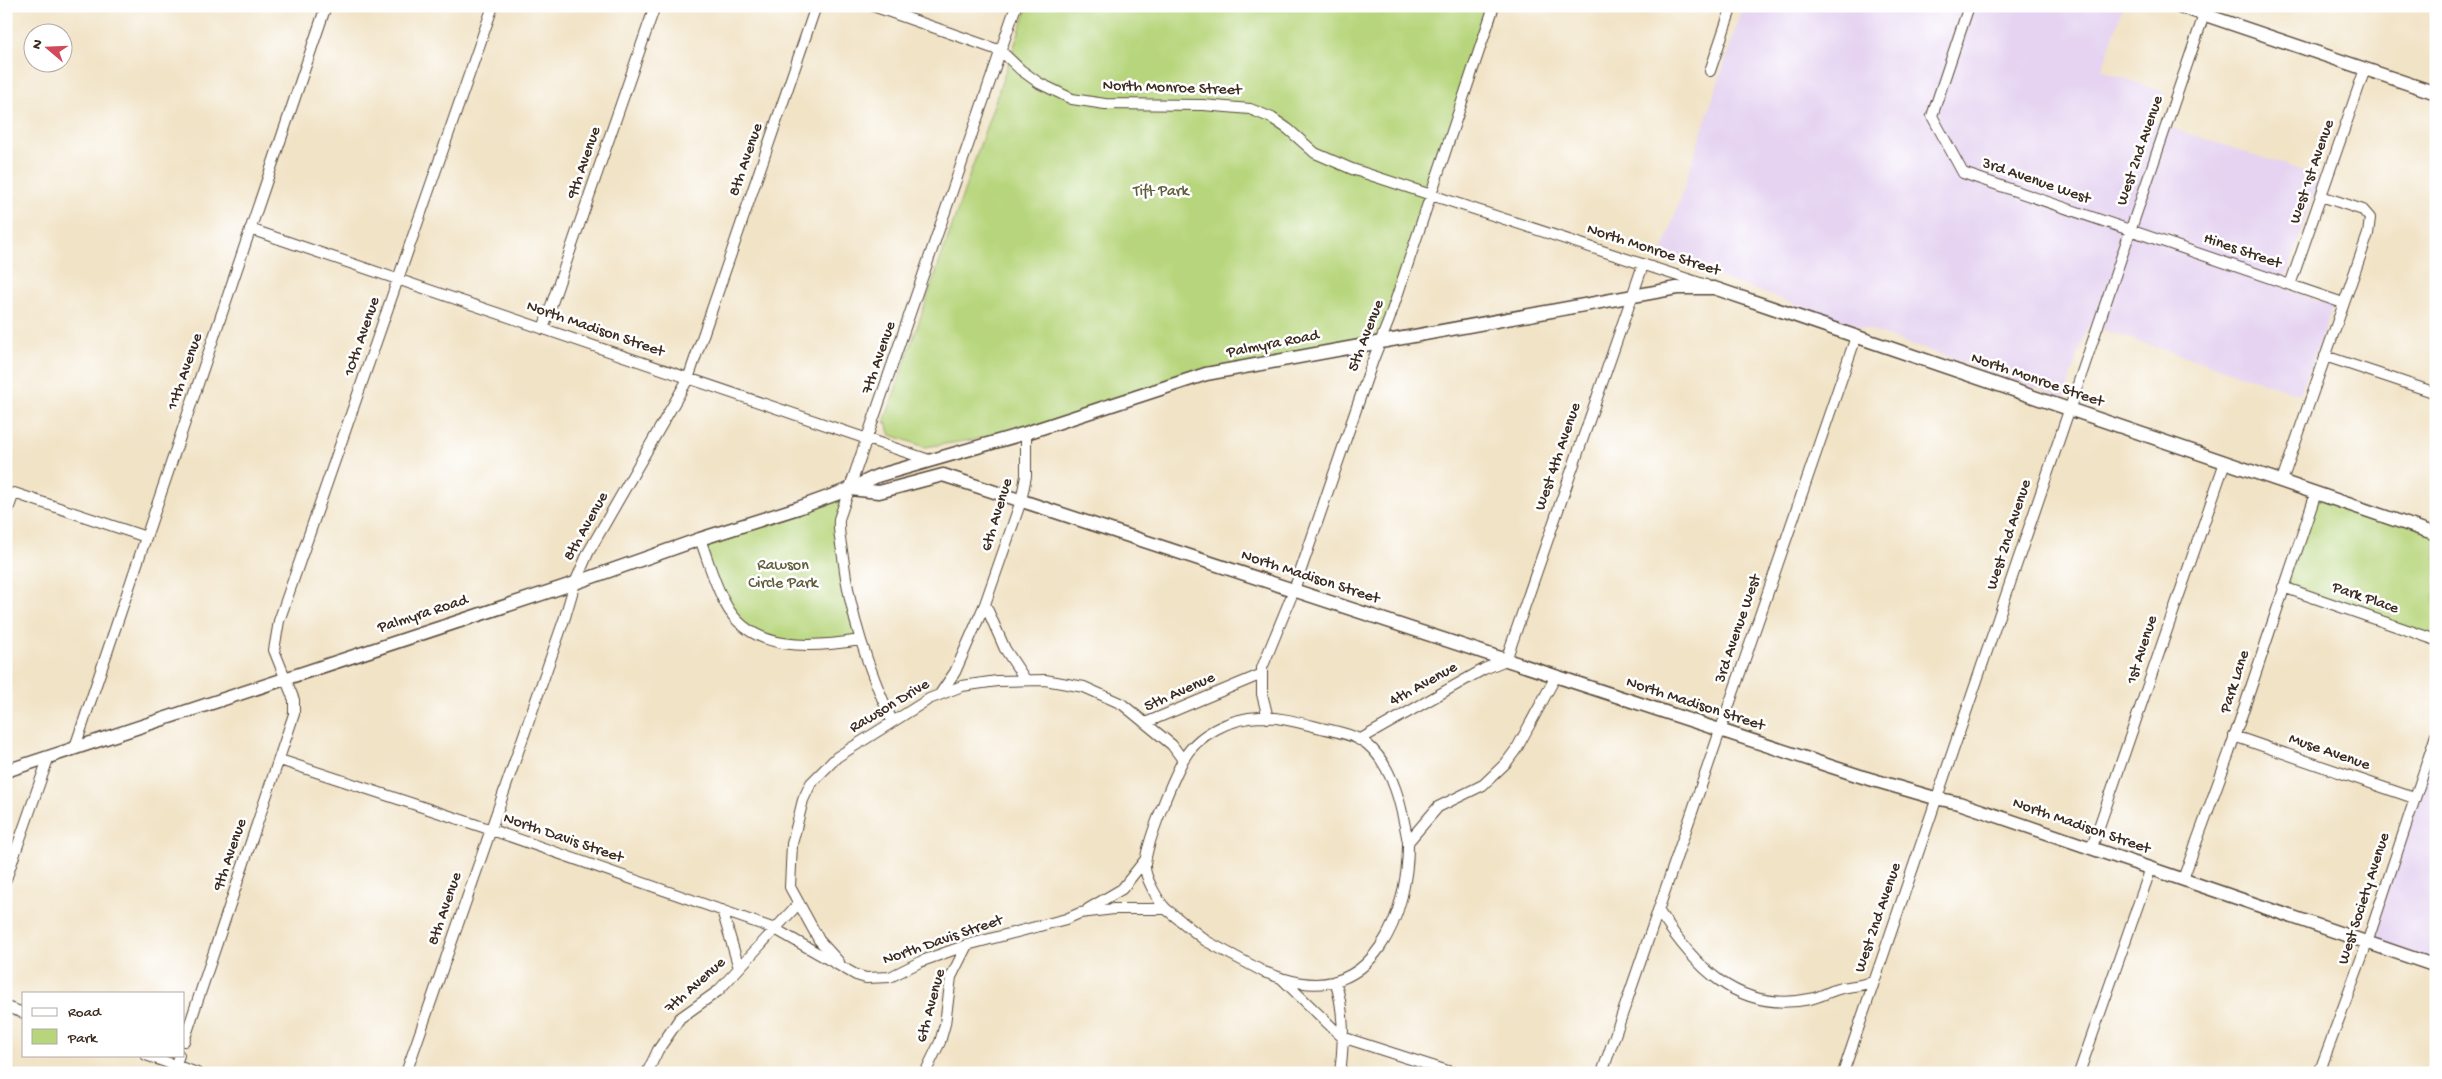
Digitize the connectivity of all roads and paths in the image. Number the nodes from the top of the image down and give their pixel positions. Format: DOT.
graph roads {
  1 [pos="326,6"];
  2 [pos="493,6"];
  3 [pos="655,6"];
  4 [pos="816,6"];
  5 [pos="873,6"];
  6 [pos="1016,6"];
  7 [pos="1494,6"];
  8 [pos="1732,6"];
  9 [pos="1970,6"];
  10 [pos="2179,6"];
  11 [pos="2206,11"];
  12 [pos="1001,51"];
  13 [pos="2365,69"];
  14 [pos="1710,71"];
  15 [pos="2436,93"];
  16 [pos="1430,194"];
  17 [pos="2321,196"];
  18 [pos="250,229"];
  19 [pos="2130,230"];
  20 [pos="1643,265"];
  21 [pos="398,280"];
  22 [pos="2290,285"];
  23 [pos="1714,288"];
  24 [pos="1632,297"];
  25 [pos="2343,303"];
  26 [pos="543,330"];
  27 [pos="1856,336"];
  28 [pos="1380,341"];
  29 [pos="2325,356"];
  30 [pos="688,379"];
  31 [pos="2436,393"];
  32 [pos="2069,409"];
  33 [pos="1026,433"];
  34 [pos="868,438"];
  35 [pos="929,460"];
  36 [pos="2225,462"];
  37 [pos="943,475"];
  38 [pos="2282,481"];
  39 [pos="850,489"];
  40 [pos="2316,493"];
  41 [pos="1022,500"];
  42 [pos="6,515"];
  43 [pos="2436,534"];
  44 [pos="146,537"];
  45 [pos="700,539"];
  46 [pos="574,583"];
  47 [pos="2283,587"];
  48 [pos="1294,590"];
  49 [pos="985,604"];
  50 [pos="860,640"];
  51 [pos="2436,640"];
  52 [pos="1506,660"];
  53 [pos="1262,674"];
  54 [pos="1556,676"];
  55 [pos="286,677"];
  56 [pos="1025,679"];
  57 [pos="940,694"];
  58 [pos="1268,718"];
  59 [pos="892,722"];
  60 [pos="1145,723"];
  61 [pos="1720,730"];
  62 [pos="2436,735"];
  63 [pos="2234,736"];
  64 [pos="1359,740"];
  65 [pos="75,747"];
  66 [pos="49,756"];
  67 [pos="280,760"];
  68 [pos="1184,760"];
  69 [pos="6,770"];
  70 [pos="1935,798"];
  71 [pos="2414,798"];
  72 [pos="490,829"];
  73 [pos="1408,842"];
  74 [pos="2092,848"];
  75 [pos="1146,860"];
  76 [pos="2151,868"];
  77 [pos="6,879"];
  78 [pos="2184,879"];
  79 [pos="799,903"];
  80 [pos="1166,909"];
  81 [pos="722,910"];
  82 [pos="1658,910"];
  83 [pos="1080,913"];
  84 [pos="775,929"];
  85 [pos="2367,943"];
  86 [pos="967,945"];
  87 [pos="2436,966"];
  88 [pos="739,968"];
  89 [pos="848,970"];
  90 [pos="1281,978"];
  91 [pos="1335,981"];
  92 [pos="1873,982"];
  93 [pos="6,1007"];
  94 [pos="22,1012"];
  95 [pos="1342,1037"];
  96 [pos="185,1038"];
  97 [pos="149,1056"];
  98 [pos="176,1064"];
  99 [pos="197,1073"];
  100 [pos="406,1073"];
  101 [pos="647,1073"];
  102 [pos="924,1073"];
  103 [pos="1340,1073"];
  104 [pos="1454,1073"];
  105 [pos="1602,1073"];
  106 [pos="1842,1073"];
  107 [pos="2079,1073"];
  108 [pos="2319,1073"];
  1 -- 18 [label="street, 11th Avenue"];
  2 -- 21 [label="street, 10th Avenue"];
  3 -- 26 [label="street, 9th Avenue"];
  4 -- 30 [label="street, 8th Avenue"];
  5 -- 12 [label="street, North Monroe Street"];
  6 -- 12 [label="street, 7th Avenue"];
  7 -- 16 [label="street, 5th Avenue"];
  8 -- 14 [label="street"];
  9 -- 19 [label="street, 3rd Avenue West"];
  10 -- 11 [label="main road"];
  11 -- 13 [label="main road"];
  11 -- 19 [label="street, West 2nd Avenue"];
  12 -- 16 [label="street, North Monroe Street"];
  12 -- 34 [label="street, 7th Avenue"];
  13 -- 15 [label="main road"];
  13 -- 17 [label="street, West 1st Avenue"];
  16 -- 20 [label="street, North Monroe Street"];
  16 -- 28 [label="street, 5th Avenue"];
  17 -- 22 [label="street, West 1st Avenue"];
  17 -- 25 [label="street"];
  18 -- 21 [label="street, North Madison Street"];
  18 -- 44 [label="street, 11th Avenue"];
  19 -- 22 [label="street, Hines Street"];
  19 -- 32 [label="street, West 2nd Avenue"];
  20 -- 23 [label="street, North Monroe Street"];
  20 -- 24 [label="street, West 4th Avenue"];
  21 -- 26 [label="street, North Madison Street"];
  21 -- 55 [label="street, 10th Avenue"];
  22 -- 25 [label="street, Hines Street"];
  23 -- 24 [label="main road, Palmyra Road"];
  23 -- 27 [label="main road, North Monroe Street"];
  24 -- 28 [label="main road, Palmyra Road"];
  24 -- 52 [label="street, West 4th Avenue"];
  25 -- 29 [label="street"];
  26 -- 30 [label="street, North Madison Street"];
  27 -- 32 [label="main road, North Monroe Street"];
  27 -- 61 [label="street, 3rd Avenue West"];
  28 -- 33 [label="main road, Palmyra Road"];
  28 -- 48 [label="street, 5th Avenue"];
  29 -- 31 [label="street"];
  29 -- 38 [label="street"];
  30 -- 34 [label="street, North Madison Street"];
  30 -- 46 [label="street, 8th Avenue"];
  32 -- 36 [label="main road, North Monroe Street"];
  32 -- 70 [label="street, West 2nd Avenue"];
  33 -- 35 [label="main road, Palmyra Road"];
  33 -- 41 [label="street, 6th Avenue"];
  34 -- 35 [label="street, North Madison Street"];
  34 -- 39 [label="street, 7th Avenue"];
  35 -- 39 [label="main road, Palmyra Road"];
  36 -- 38 [label="main road, North Monroe Street"];
  36 -- 74 [label="street, 1st Avenue"];
  37 -- 39 [label="main road, Palmyra Road"];
  37 -- 41 [label="main road, North Madison Street"];
  38 -- 40 [label="main road, North Monroe Street"];
  39 -- 45 [label="main road, Palmyra Road"];
  39 -- 50 [label="street, 7th Avenue"];
  40 -- 43 [label="main road, North Monroe Street"];
  40 -- 47 [label="street, Park Lane"];
  41 -- 48 [label="main road, North Madison Street"];
  41 -- 49 [label="street, 6th Avenue"];
  42 -- 44 [label="street"];
  44 -- 65 [label="street, 11th Avenue"];
  45 -- 46 [label="main road, Palmyra Road"];
  45 -- 50 [label="street"];
  46 -- 55 [label="main road, Palmyra Road"];
  46 -- 72 [label="street, 8th Avenue"];
  47 -- 51 [label="street, Park Place"];
  47 -- 63 [label="street, Park Lane"];
  48 -- 52 [label="main road, North Madison Street"];
  48 -- 53 [label="street, 5th Avenue"];
  49 -- 56 [label="street"];
  49 -- 57 [label="street, 6th Avenue"];
  50 -- 59 [label="street, 7th Avenue"];
  52 -- 54 [label="main road, North Madison Street"];
  52 -- 64 [label="street, 4th Avenue"];
  53 -- 58 [label="street, 5th Avenue"];
  53 -- 60 [label="street, 5th Avenue"];
  54 -- 61 [label="main road, North Madison Street"];
  54 -- 73 [label="street"];
  55 -- 65 [label="main road, Palmyra Road"];
  55 -- 67 [label="street, 9th Avenue"];
  56 -- 57 [label="street, Rawson Drive"];
  56 -- 60 [label="street, Rawson Drive"];
  57 -- 59 [label="street, Rawson Drive"];
  58 -- 64 [label="street"];
  58 -- 68 [label="street"];
  59 -- 79 [label="street, Rawson Drive"];
  60 -- 68 [label="street, 5th Avenue"];
  61 -- 70 [label="main road, North Madison Street"];
  61 -- 82 [label="street, 3rd Avenue West"];
  62 -- 71 [label="street, West Society Avenue"];
  63 -- 71 [label="street, Muse Avenue"];
  63 -- 78 [label="street, Park Lane"];
  64 -- 73 [label="street"];
  65 -- 66 [label="main road, Palmyra Road"];
  66 -- 69 [label="main road, Palmyra Road"];
  66 -- 77 [label="street"];
  67 -- 72 [label="street, North Davis Street"];
  67 -- 96 [label="street, 9th Avenue"];
  68 -- 75 [label="street"];
  70 -- 74 [label="main road, North Madison Street"];
  70 -- 92 [label="street, West 2nd Avenue"];
  71 -- 85 [label="street, West Society Avenue"];
  72 -- 81 [label="street, North Davis Street"];
  72 -- 100 [label="street, 8th Avenue"];
  73 -- 91 [label="street"];
  74 -- 76 [label="main road, North Madison Street"];
  75 -- 80 [label="street"];
  75 -- 83 [label="street"];
  76 -- 78 [label="main road, North Madison Street"];
  76 -- 107 [label="street"];
  78 -- 85 [label="main road, North Madison Street"];
  79 -- 84 [label="street"];
  79 -- 89 [label="street, Rawson Drive"];
  80 -- 83 [label="street, North Davis Street"];
  80 -- 90 [label="street"];
  81 -- 84 [label="street, North Davis Street"];
  81 -- 88 [label="street"];
  82 -- 92 [label="street"];
  82 -- 105 [label="street, 3rd Avenue West"];
  83 -- 86 [label="street, North Davis Street"];
  84 -- 88 [label="street, 7th Avenue"];
  84 -- 89 [label="street, North Davis Street"];
  85 -- 87 [label="main road, North Madison Street"];
  85 -- 108 [label="street, West Society Avenue"];
  86 -- 89 [label="street, North Davis Street"];
  86 -- 102 [label="street, 6th Avenue"];
  88 -- 101 [label="street, 7th Avenue"];
  90 -- 91 [label="street"];
  90 -- 95 [label="street"];
  91 -- 95 [label="street"];
  92 -- 106 [label="street, West 2nd Avenue"];
  93 -- 94 [label="street"];
  95 -- 103 [label="street"];
  95 -- 104 [label="street"];
  97 -- 98 [label="street"];
  98 -- 99 [label="street"];
}
